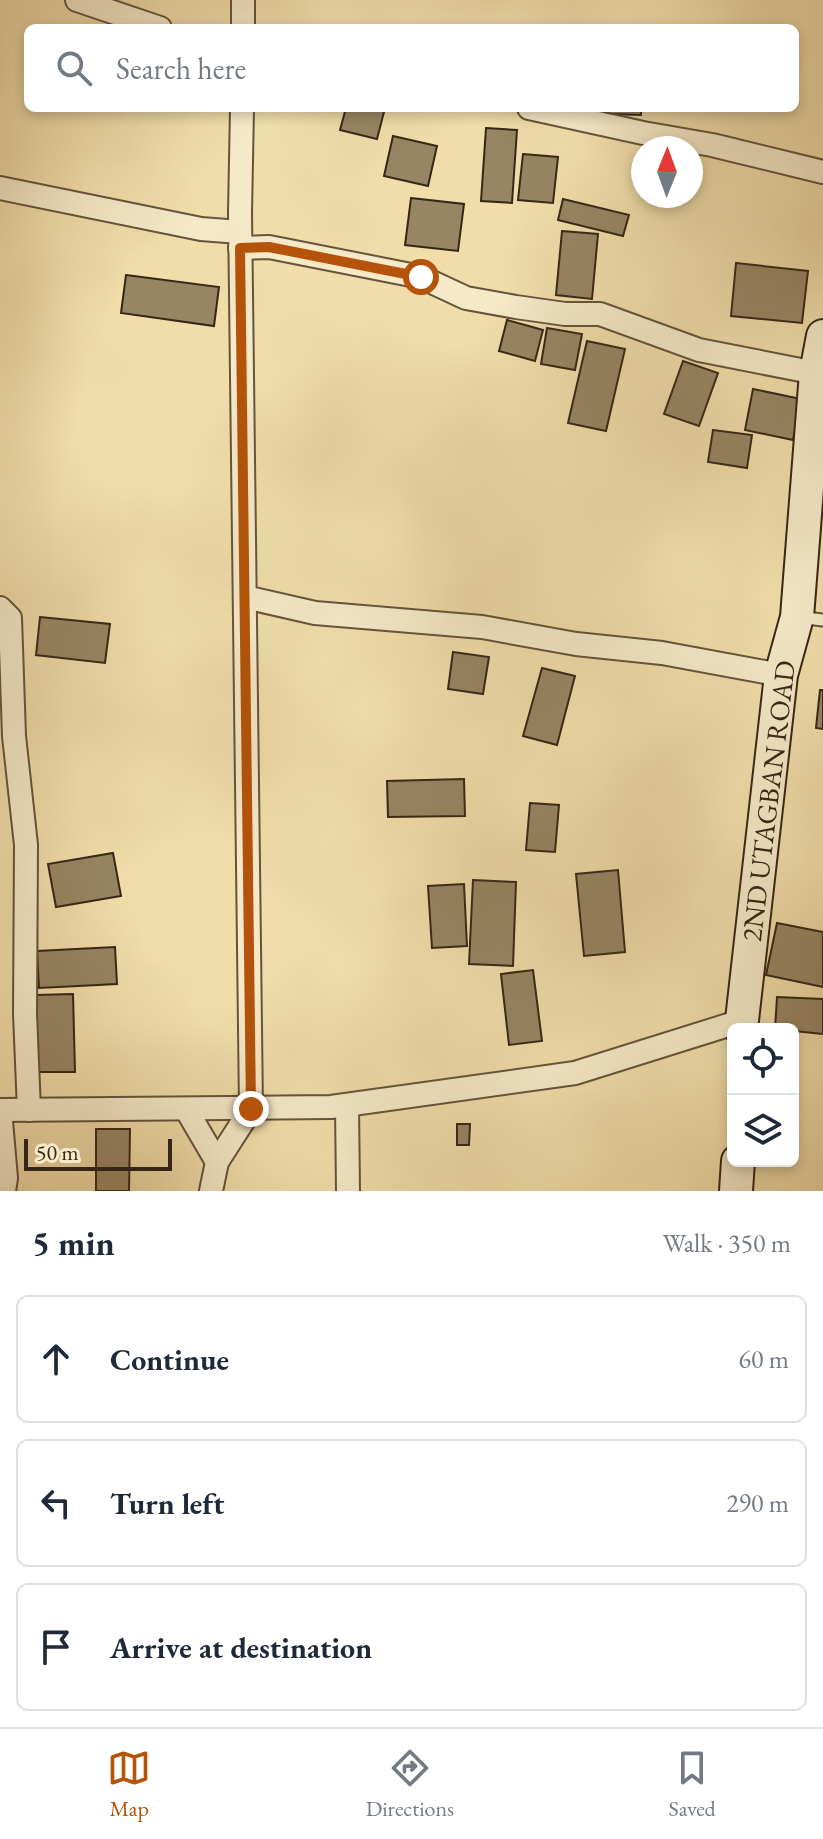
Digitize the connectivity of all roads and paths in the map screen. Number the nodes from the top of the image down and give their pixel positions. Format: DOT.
graph roads {
  1 [pos="77,0"];
  2 [pos="243,0"];
  3 [pos="148,24"];
  4 [pos="243,24"];
  5 [pos="242,112"];
  6 [pos="547,112"];
  7 [pos="823,172"];
  8 [pos="0,188"];
  9 [pos="240,240"];
  10 [pos="823,336"];
  11 [pos="816,373"];
  12 [pos="245,597"];
  13 [pos="0,608"];
  14 [pos="810,619"];
  15 [pos="781,675"];
  16 [pos="741,1023"];
  17 [pos="727,1029"];
  18 [pos="347,1105"];
  19 [pos="186,1109"];
  20 [pos="251,1109"];
  21 [pos="0,1110"];
  22 [pos="29,1110"];
  23 [pos="217,1162"];
  24 [pos="738,1167"];
  25 [pos="4,1191"];
  26 [pos="211,1191"];
  27 [pos="348,1191"];
  28 [pos="736,1191"];
  1 -- 3 [label="street"];
  2 -- 4 [label="street"];
  5 -- 9 [label="street"];
  6 -- 7 [label="street"];
  8 -- 9 [label="street"];
  9 -- 11 [label="street"];
  9 -- 12 [label="street"];
  10 -- 11 [label="street, 2ND UTAGBAN ROAD"];
  11 -- 14 [label="street, 2ND UTAGBAN ROAD"];
  12 -- 15 [label="street"];
  12 -- 20 [label="street"];
  13 -- 22 [label="street"];
  14 -- 15 [label="street, 2ND UTAGBAN ROAD"];
  15 -- 16 [label="street, 2ND UTAGBAN ROAD"];
  17 -- 18 [label="street"];
  18 -- 20 [label="street"];
  18 -- 27 [label="street"];
  19 -- 20 [label="street"];
  19 -- 22 [label="street"];
  19 -- 23 [label="street"];
  20 -- 23 [label="street"];
  21 -- 22 [label="street"];
  21 -- 25 [label="street"];
  23 -- 26 [label="street"];
  24 -- 28 [label="street"];
}
